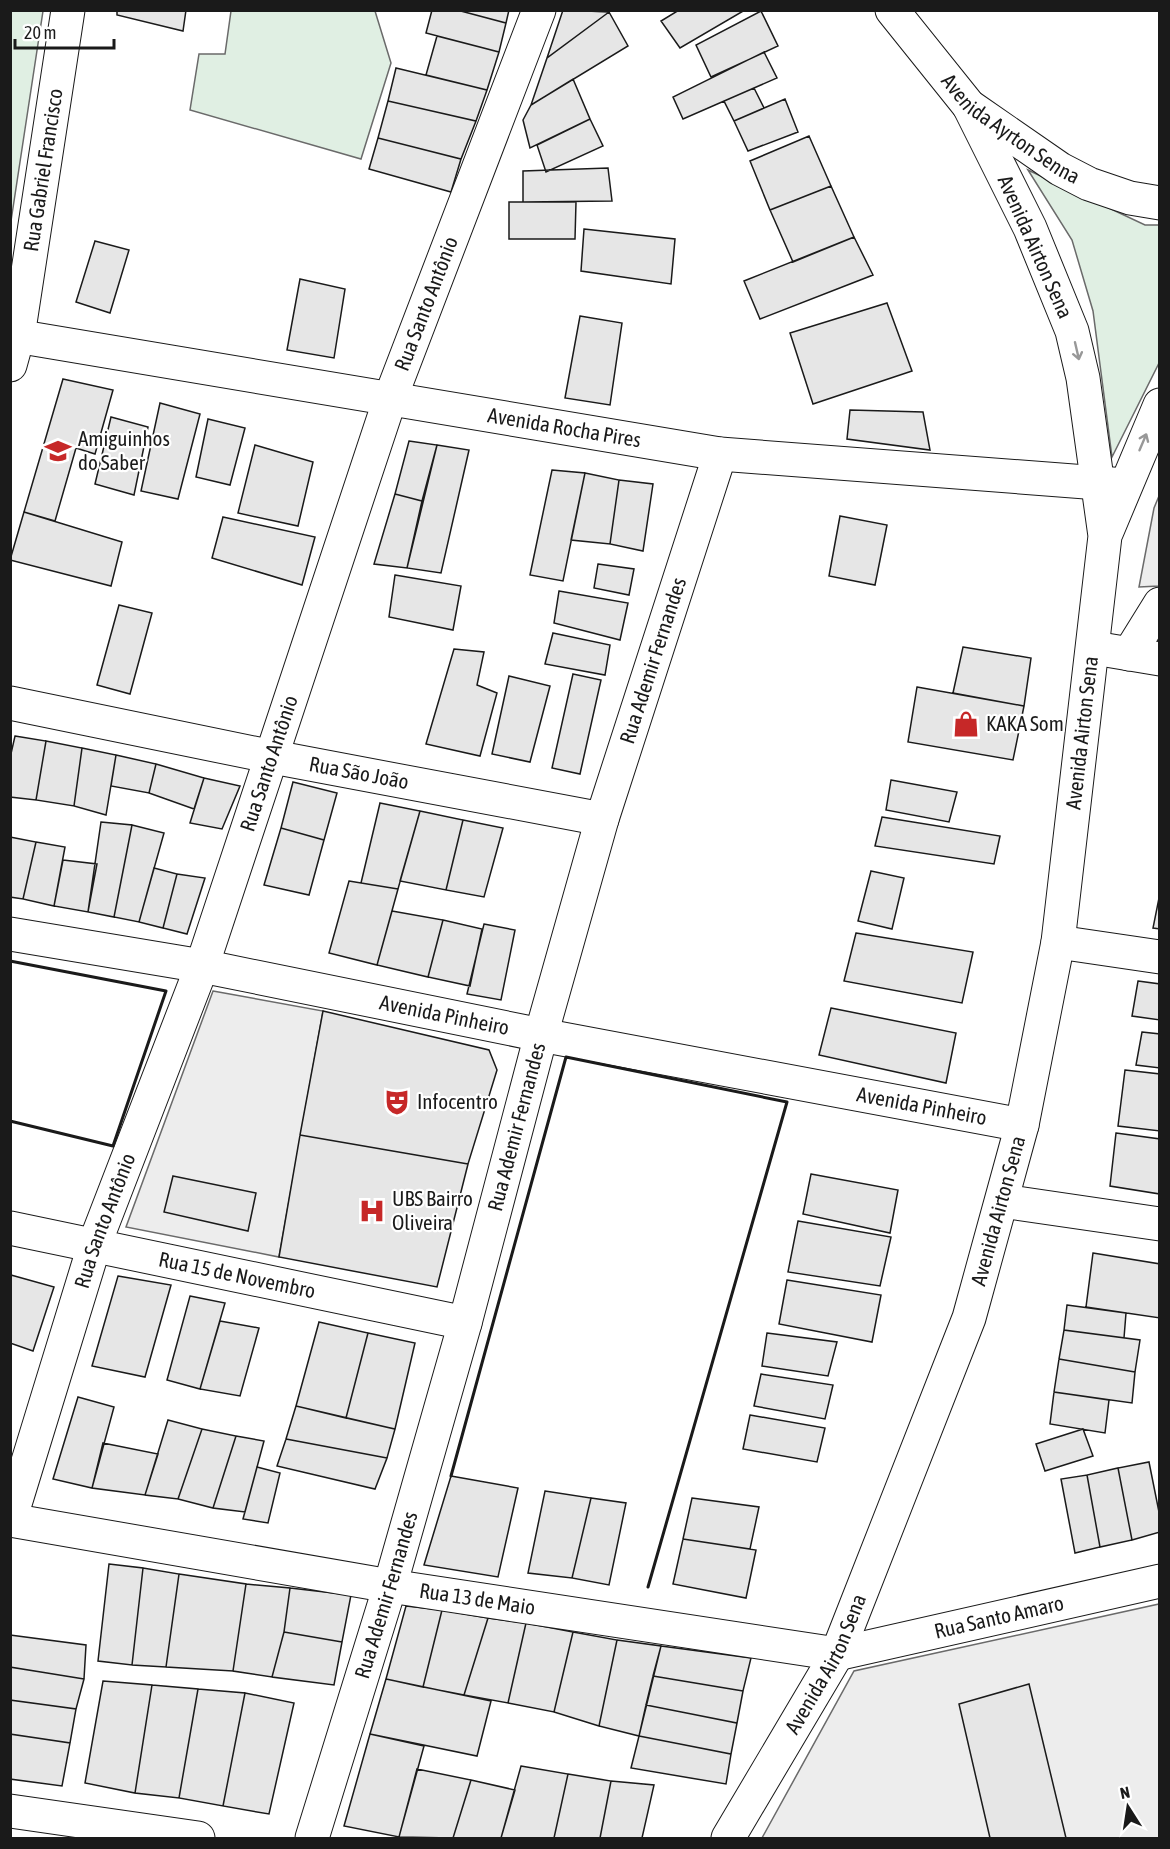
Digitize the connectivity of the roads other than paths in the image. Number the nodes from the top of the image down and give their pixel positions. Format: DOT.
graph roads {
  1 [pos="68,10"];
  2 [pos="539,10"];
  3 [pos="892,10"];
  4 [pos="969,106"];
  5 [pos="1160,203"];
  6 [pos="13,345"];
  7 [pos="390,399"];
  8 [pos="1160,405"];
  9 [pos="720,454"];
  10 [pos="1112,484"];
  11 [pos="1160,604"];
  12 [pos="1094,648"];
  13 [pos="1144,656"];
  14 [pos="10,703"];
  15 [pos="273,757"];
  16 [pos="602,819"];
  17 [pos="10,934"];
  18 [pos="1058,942"];
  19 [pos="1160,957"];
  20 [pos="202,966"];
  21 [pos="541,1035"];
  22 [pos="1022,1125"];
  23 [pos="1002,1201"];
  24 [pos="1160,1224"];
  25 [pos="10,1228"];
  26 [pos="95,1243"];
  27 [pos="465,1323"];
  28 [pos="10,1520"];
  29 [pos="1160,1581"];
  30 [pos="390,1586"];
  31 [pos="837,1654"];
  32 [pos="10,1811"];
  33 [pos="198,1839"];
  34 [pos="312,1839"];
  35 [pos="728,1839"];
  1 -- 6 [label="main road, Rua Gabriel Francisco"];
  2 -- 7 [label="main road, Rua Santo Antônio"];
  3 -- 4 [label="main road, Avenida Ayrton Senna"];
  4 -- 5 [label="main road, Avenida Ayrton Senna"];
  4 -- 10 [label="main road, Avenida Airton Sena, one-way"];
  6 -- 7 [label="main road, Avenida Rocha Pires"];
  7 -- 9 [label="main road, Avenida Rocha Pires"];
  7 -- 15 [label="main road, Rua Santo Antônio"];
  10 -- 8 [label="main road, Avenida Airton Sena, one-way"];
  9 -- 10 [label="main road, Avenida Rocha Pires"];
  9 -- 16 [label="main road, Rua Ademir Fernandes"];
  10 -- 12 [label="main road, Avenida Airton Sena"];
  11 -- 13 [label="main road, Avenida Airton Sena"];
  12 -- 13 [label="main road"];
  12 -- 18 [label="main road, Avenida Airton Sena"];
  14 -- 15 [label="main road, Rua São João"];
  15 -- 16 [label="main road, Rua São João"];
  15 -- 20 [label="main road, Rua Santo Antônio"];
  16 -- 21 [label="main road, Rua Ademir Fernandes"];
  17 -- 20 [label="main road, Avenida Pinheiro"];
  18 -- 19 [label="main road"];
  18 -- 22 [label="main road, Avenida Airton Sena"];
  20 -- 21 [label="main road, Avenida Pinheiro"];
  20 -- 26 [label="main road, Rua Santo Antônio"];
  21 -- 22 [label="main road, Avenida Pinheiro"];
  21 -- 27 [label="main road, Rua Ademir Fernandes"];
  22 -- 23 [label="main road, Avenida Airton Sena"];
  23 -- 24 [label="main road"];
  23 -- 31 [label="main road, Avenida Airton Sena"];
  25 -- 26 [label="main road, Rua 15 de Novembro"];
  26 -- 27 [label="main road, Rua 15 de Novembro"];
  26 -- 28 [label="main road, Rua Santo Antônio"];
  27 -- 30 [label="main road, Rua Ademir Fernandes"];
  28 -- 30 [label="main road, Rua 13 de Maio"];
  29 -- 31 [label="main road, Rua Santo Amaro"];
  30 -- 31 [label="main road, Rua 13 de Maio"];
  30 -- 34 [label="main road, Rua Ademir Fernandes"];
  31 -- 35 [label="main road, Avenida Airton Sena"];
  32 -- 33 [label="main road"];
}
